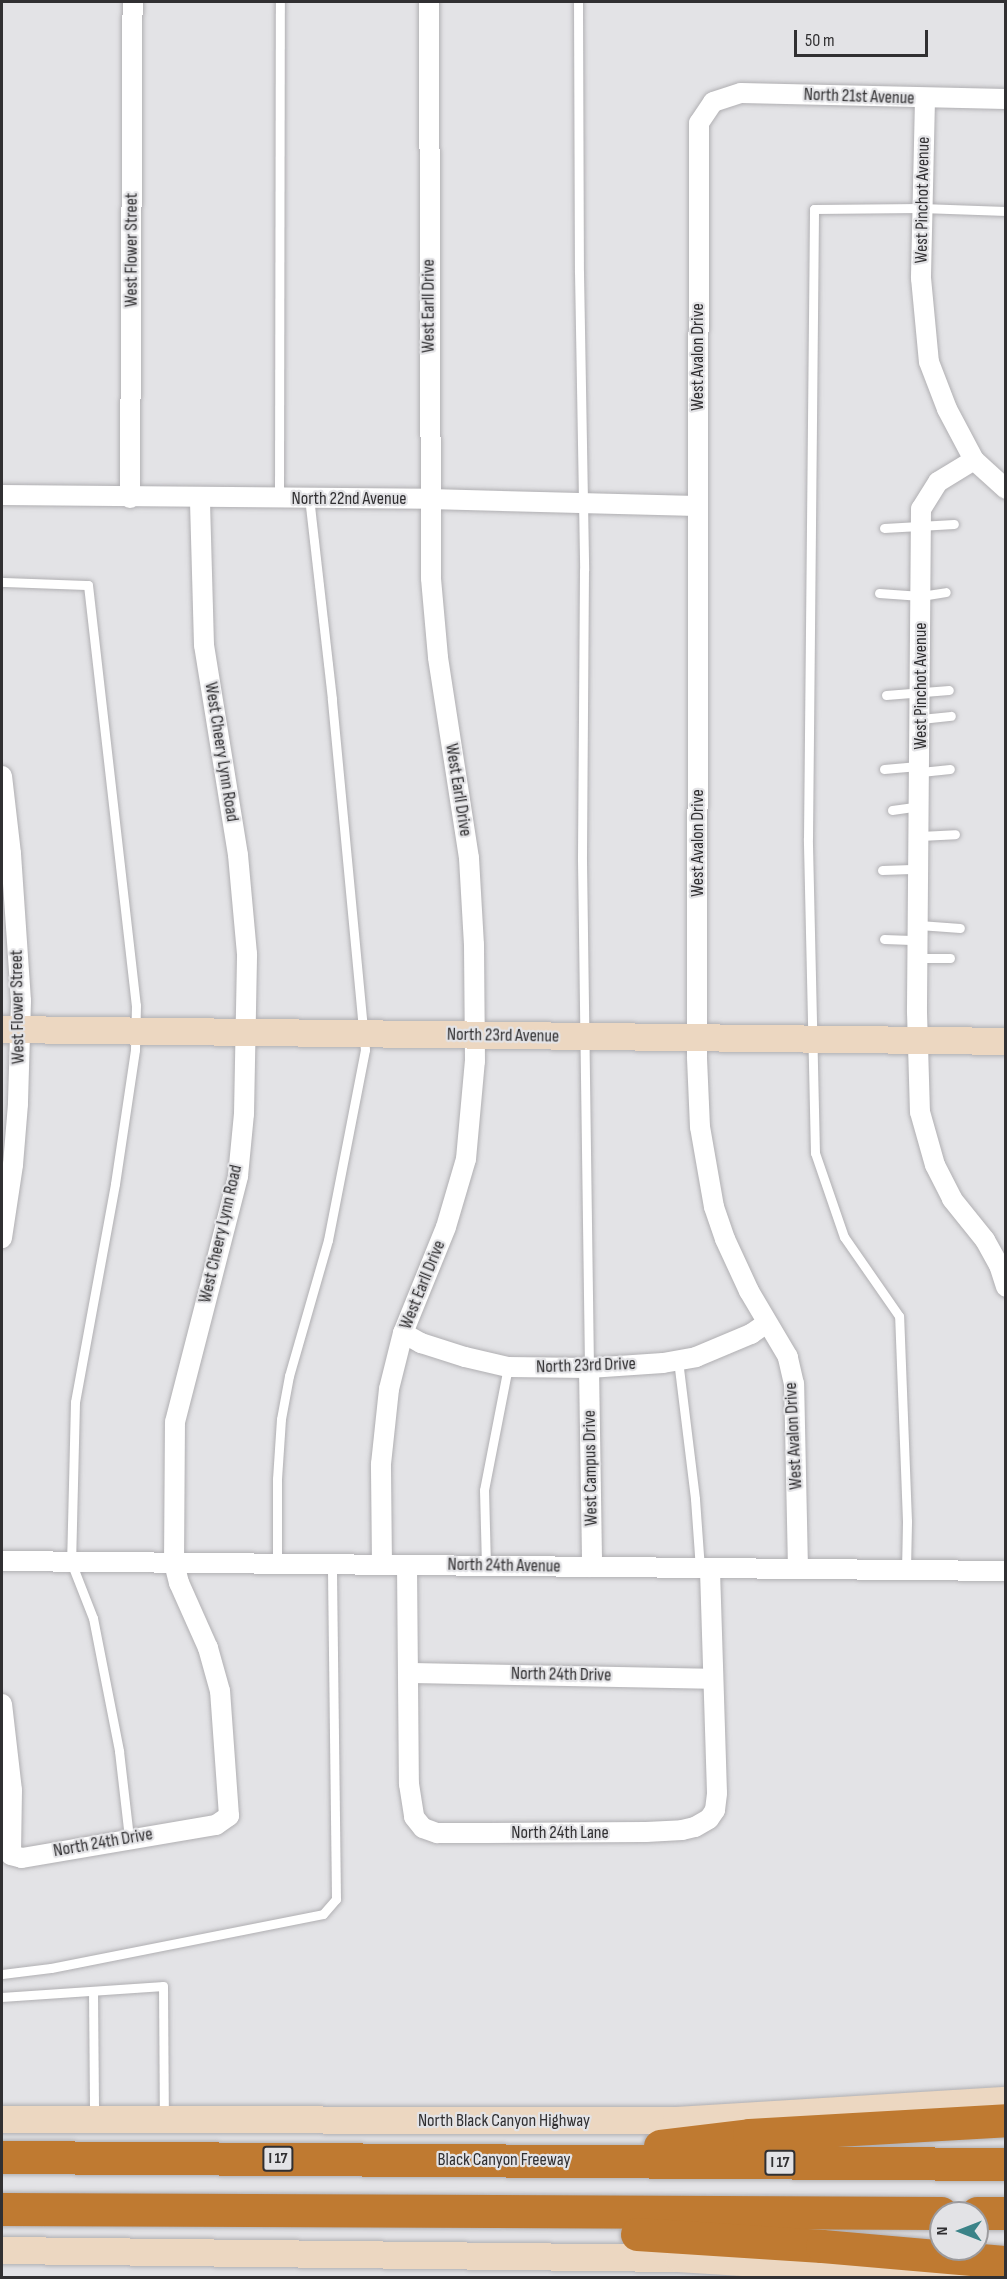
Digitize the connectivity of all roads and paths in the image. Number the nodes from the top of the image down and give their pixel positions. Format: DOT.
graph roads {
  1 [pos="134,2"];
  2 [pos="280,2"];
  3 [pos="429,2"];
  4 [pos="578,2"];
  5 [pos="925,99"];
  6 [pos="1005,99"];
  7 [pos="713,102"];
  8 [pos="921,208"];
  9 [pos="1005,211"];
  10 [pos="974,460"];
  11 [pos="1005,489"];
  12 [pos="2,495"];
  13 [pos="130,498"];
  14 [pos="200,498"];
  15 [pos="279,498"];
  16 [pos="309,498"];
  17 [pos="429,499"];
  18 [pos="583,503"];
  19 [pos="697,506"];
  20 [pos="954,524"];
  21 [pos="921,526"];
  22 [pos="884,528"];
  23 [pos="2,582"];
  24 [pos="946,592"];
  25 [pos="879,593"];
  26 [pos="921,597"];
  27 [pos="921,690"];
  28 [pos="949,690"];
  29 [pos="886,695"];
  30 [pos="951,716"];
  31 [pos="921,719"];
  32 [pos="884,769"];
  33 [pos="921,769"];
  34 [pos="950,769"];
  35 [pos="2,776"];
  36 [pos="920,806"];
  37 [pos="892,810"];
  38 [pos="955,834"];
  39 [pos="920,836"];
  40 [pos="919,869"];
  41 [pos="882,870"];
  42 [pos="960,928"];
  43 [pos="884,939"];
  44 [pos="918,941"];
  45 [pos="950,958"];
  46 [pos="11,1029"];
  47 [pos="136,1031"];
  48 [pos="245,1032"];
  49 [pos="364,1034"];
  50 [pos="474,1035"];
  51 [pos="584,1037"];
  52 [pos="698,1037"];
  53 [pos="812,1039"];
  54 [pos="918,1040"];
  55 [pos="1005,1041"];
  56 [pos="2,1238"];
  57 [pos="1005,1287"];
  58 [pos="767,1323"];
  59 [pos="403,1334"];
  60 [pos="678,1360"];
  61 [pos="508,1367"];
  62 [pos="589,1368"];
  63 [pos="2,1561"];
  64 [pos="71,1562"];
  65 [pos="174,1563"];
  66 [pos="276,1564"];
  67 [pos="332,1564"];
  68 [pos="382,1565"];
  69 [pos="407,1565"];
  70 [pos="486,1566"];
  71 [pos="592,1567"];
  72 [pos="705,1568"];
  73 [pos="798,1569"];
  74 [pos="906,1570"];
  75 [pos="1005,1571"];
  76 [pos="409,1673"];
  77 [pos="712,1679"];
  78 [pos="2,1704"];
  79 [pos="230,1816"];
  80 [pos="129,1838"];
  81 [pos="6,1855"];
  82 [pos="2,1974"];
  83 [pos="93,1991"];
  84 [pos="2,1997"];
  85 [pos="1005,2100"];
  86 [pos="2,2119"];
  87 [pos="164,2119"];
  88 [pos="94,2120"];
  89 [pos="1005,2120"];
  90 [pos="2,2157"];
  91 [pos="554,2160"];
  92 [pos="1005,2164"];
  93 [pos="2,2177"];
  94 [pos="1005,2184"];
  95 [pos="2,2209"];
  96 [pos="505,2212"];
  97 [pos="929,2213"];
  98 [pos="989,2213"];
  99 [pos="1005,2213"];
  100 [pos="2,2250"];
  101 [pos="1005,2262"];
  102 [pos="679,2268"];
  103 [pos="1000,2277"];
  1 -- 13 [label="street, West Flower Street"];
  2 -- 15 [label="lane"];
  3 -- 17 [label="street, West Earll Drive"];
  4 -- 18 [label="lane"];
  5 -- 6 [label="street, North 21st Avenue"];
  5 -- 7 [label="street, North 21st Avenue"];
  5 -- 8 [label="street, West Pinchot Avenue"];
  7 -- 19 [label="street, West Avalon Drive"];
  8 -- 9 [label="lane"];
  8 -- 10 [label="street, West Pinchot Avenue"];
  8 -- 53 [label="lane"];
  10 -- 11 [label="street"];
  10 -- 21 [label="street, West Pinchot Avenue"];
  12 -- 13 [label="street, North 22nd Avenue"];
  13 -- 14 [label="street, North 22nd Avenue"];
  14 -- 15 [label="street, North 22nd Avenue"];
  14 -- 48 [label="street, West Cheery Lynn Road"];
  15 -- 16 [label="street, North 22nd Avenue"];
  16 -- 17 [label="street, North 22nd Avenue"];
  16 -- 49 [label="lane"];
  17 -- 18 [label="street, North 22nd Avenue"];
  17 -- 50 [label="street, West Earll Drive"];
  18 -- 19 [label="street, North 22nd Avenue"];
  18 -- 51 [label="lane"];
  19 -- 52 [label="street, West Avalon Drive"];
  20 -- 21 [label="lane"];
  21 -- 22 [label="lane"];
  21 -- 26 [label="street, West Pinchot Avenue"];
  23 -- 47 [label="lane"];
  24 -- 26 [label="lane"];
  25 -- 26 [label="lane"];
  26 -- 27 [label="street, West Pinchot Avenue"];
  27 -- 28 [label="lane"];
  27 -- 29 [label="lane"];
  27 -- 31 [label="street, West Pinchot Avenue"];
  30 -- 31 [label="lane"];
  31 -- 33 [label="street, West Pinchot Avenue"];
  32 -- 33 [label="lane"];
  33 -- 34 [label="lane"];
  33 -- 36 [label="street, West Pinchot Avenue"];
  35 -- 46 [label="street, West Flower Street"];
  36 -- 37 [label="lane"];
  36 -- 39 [label="street, West Pinchot Avenue"];
  38 -- 39 [label="lane"];
  39 -- 40 [label="street, West Pinchot Avenue"];
  40 -- 41 [label="lane"];
  40 -- 44 [label="street, West Pinchot Avenue"];
  42 -- 44 [label="lane"];
  43 -- 44 [label="lane"];
  44 -- 45 [label="lane"];
  44 -- 54 [label="street, West Pinchot Avenue"];
  46 -- 47 [label="main road, North 23rd Avenue"];
  46 -- 56 [label="street, West Flower Street"];
  47 -- 48 [label="main road, North 23rd Avenue"];
  47 -- 64 [label="lane"];
  48 -- 49 [label="main road, North 23rd Avenue"];
  48 -- 65 [label="street, West Cheery Lynn Road"];
  49 -- 50 [label="main road, North 23rd Avenue"];
  49 -- 66 [label="lane"];
  50 -- 51 [label="main road, North 23rd Avenue"];
  50 -- 59 [label="street, West Earll Drive"];
  51 -- 52 [label="main road, North 23rd Avenue"];
  51 -- 62 [label="lane"];
  52 -- 53 [label="main road, North 23rd Avenue"];
  52 -- 58 [label="street, West Avalon Drive"];
  53 -- 54 [label="main road, North 23rd Avenue"];
  53 -- 74 [label="lane"];
  54 -- 55 [label="main road, North 23rd Avenue"];
  54 -- 57 [label="street, West Pinchot Avenue"];
  58 -- 60 [label="street, North 23rd Drive"];
  58 -- 73 [label="street, West Avalon Drive"];
  59 -- 61 [label="street, North 23rd Drive"];
  59 -- 68 [label="street, West Earll Drive"];
  60 -- 62 [label="street, North 23rd Drive"];
  60 -- 72 [label="lane"];
  61 -- 62 [label="street, North 23rd Drive"];
  61 -- 70 [label="lane"];
  62 -- 71 [label="street, West Campus Drive"];
  63 -- 64 [label="street, North 24th Avenue"];
  64 -- 65 [label="street, North 24th Avenue"];
  64 -- 80 [label="lane"];
  65 -- 66 [label="street, North 24th Avenue"];
  65 -- 79 [label="street, West Cheery Lynn Road"];
  66 -- 67 [label="street, North 24th Avenue"];
  67 -- 68 [label="street, North 24th Avenue"];
  67 -- 82 [label="lane"];
  68 -- 69 [label="street, North 24th Avenue"];
  69 -- 70 [label="street, North 24th Avenue"];
  69 -- 76 [label="street"];
  70 -- 71 [label="street, North 24th Avenue"];
  71 -- 72 [label="street, North 24th Avenue"];
  72 -- 73 [label="street, North 24th Avenue"];
  72 -- 77 [label="street"];
  73 -- 74 [label="street, North 24th Avenue"];
  74 -- 75 [label="street, North 24th Avenue"];
  76 -- 77 [label="street, North 24th Drive"];
  76 -- 77 [label="street, North 24th Lane"];
  78 -- 81 [label="street"];
  79 -- 80 [label="street, North 24th Drive"];
  80 -- 81 [label="street, North 24th Drive"];
  83 -- 84 [label="lane"];
  83 -- 87 [label="lane"];
  83 -- 88 [label="lane"];
  85 -- 87 [label="main road, North Black Canyon Highway"];
  86 -- 88 [label="main road, North Black Canyon Highway"];
  87 -- 88 [label="main road, North Black Canyon Highway"];
  89 -- 91 [label="highway"];
  90 -- 91 [label="highway, Black Canyon Freeway / I 17"];
  91 -- 92 [label="highway, Black Canyon Freeway / I 17"];
  93 -- 94 [label="highway"];
  95 -- 96 [label="highway"];
  96 -- 97 [label="highway"];
  96 -- 101 [label="highway"];
  98 -- 99 [label="highway"];
  100 -- 102 [label="main road"];
  102 -- 103 [label="main road"];
}
